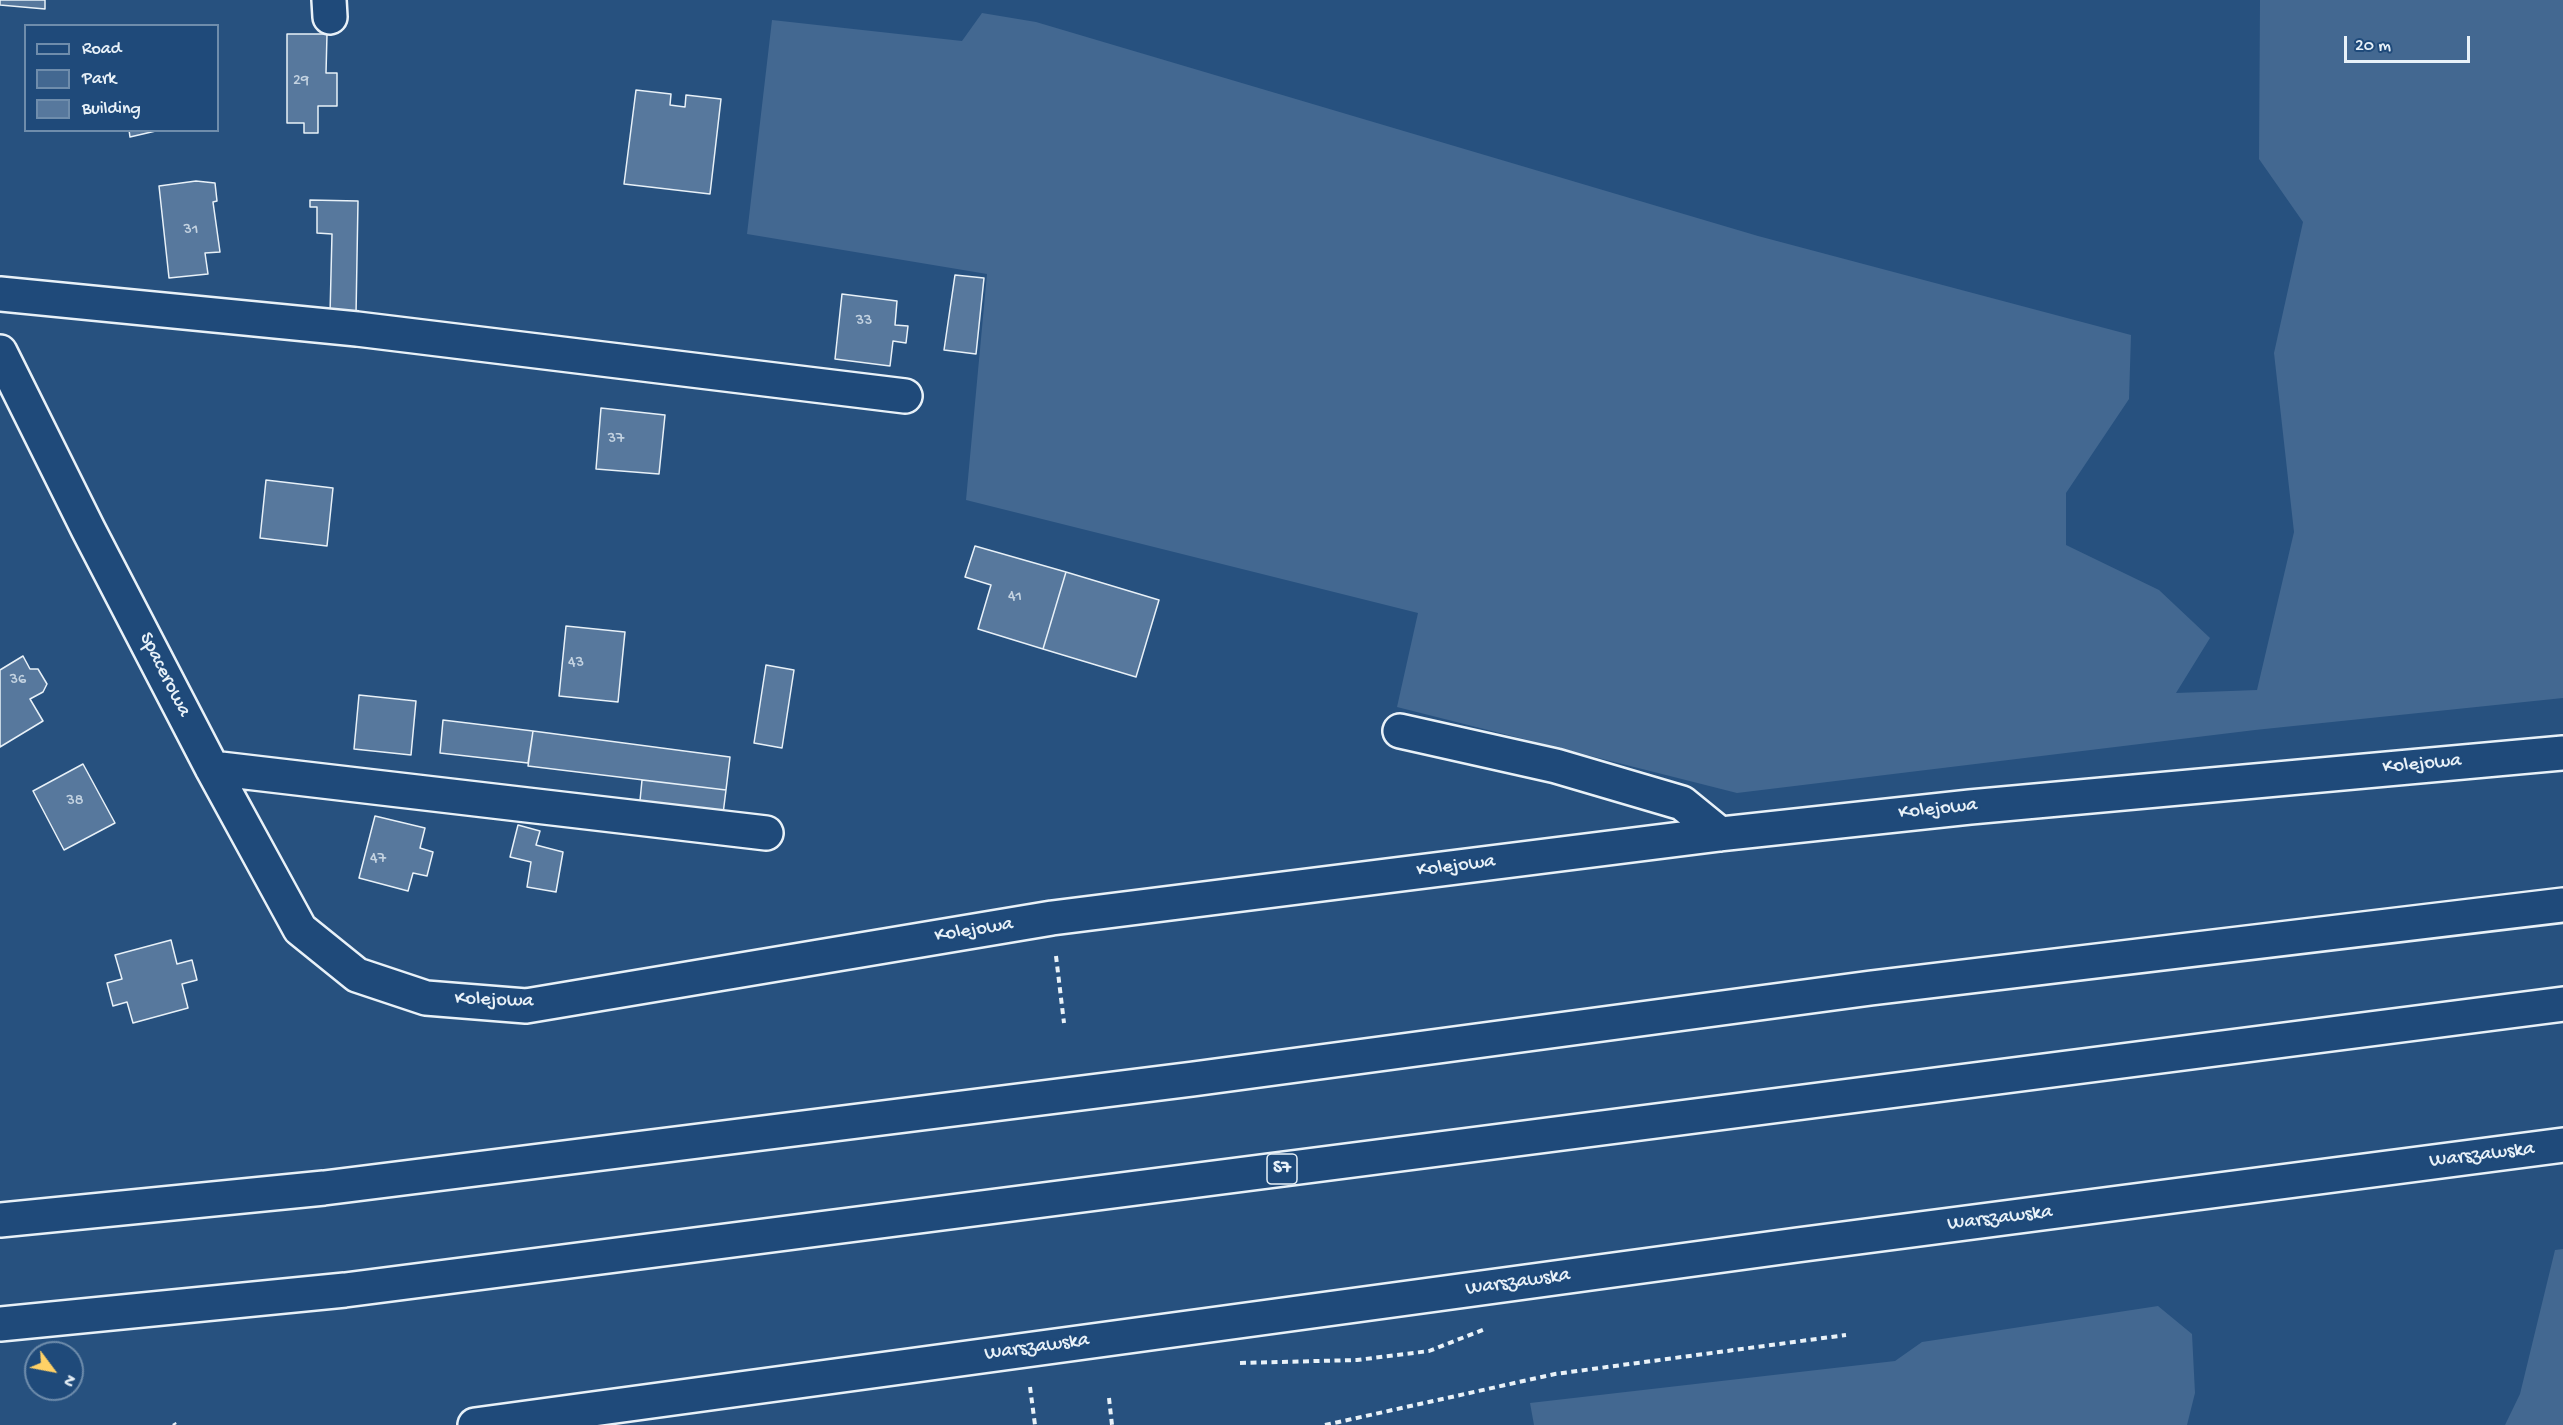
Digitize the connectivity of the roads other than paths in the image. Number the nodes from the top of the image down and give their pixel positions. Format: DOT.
graph roads {
  1 [pos="0,294"];
  2 [pos="0,352"];
  3 [pos="905,396"];
  4 [pos="1400,731"];
  5 [pos="2563,753"];
  6 [pos="212,768"];
  7 [pos="766,833"];
  8 [pos="1720,834"];
  9 [pos="2563,905"];
  10 [pos="357,975"];
  11 [pos="2563,1004"];
  12 [pos="2563,1145"];
  13 [pos="0,1220"];
  14 [pos="0,1324"];
  15 [pos="475,1425"];
  1 -- 3 [label="main road"];
  2 -- 6 [label="main road, Spacerowa"];
  4 -- 8 [label="main road"];
  5 -- 8 [label="main road, Kolejowa"];
  6 -- 7 [label="main road"];
  6 -- 10 [label="main road, Spacerowa"];
  8 -- 10 [label="main road, Kolejowa"];
  9 -- 13 [label="main road"];
  11 -- 14 [label="main road, S7"];
  12 -- 15 [label="main road, Warszawska"];
}
